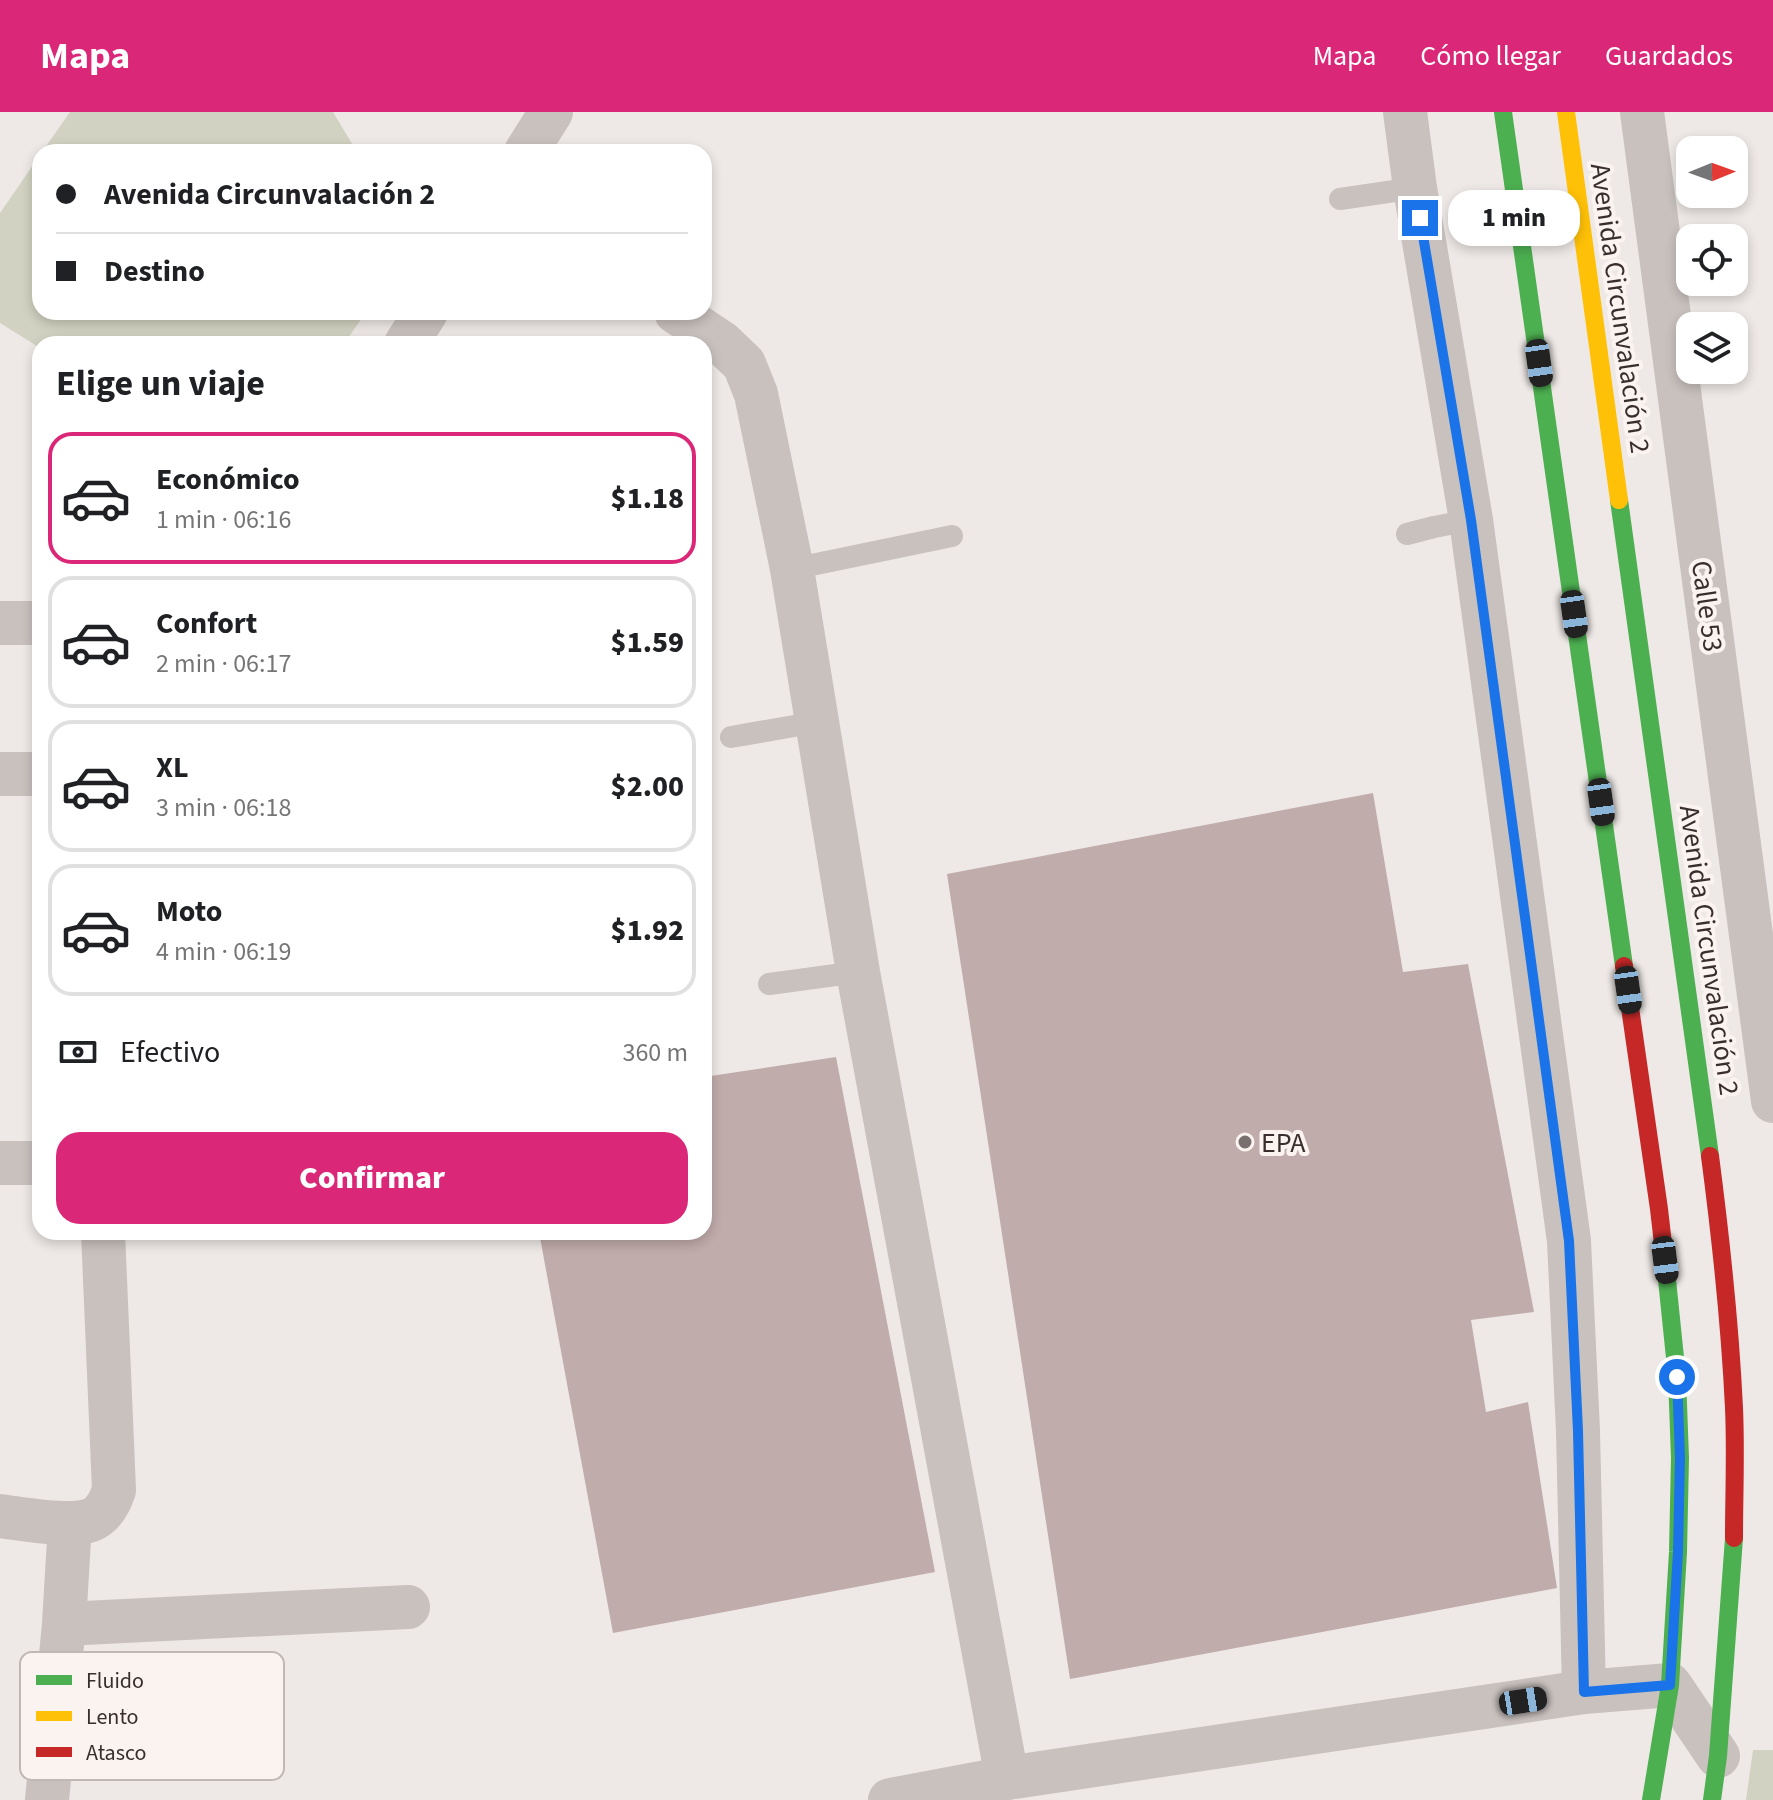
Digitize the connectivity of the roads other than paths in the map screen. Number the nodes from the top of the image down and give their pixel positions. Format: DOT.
graph roads {
  1 [pos="551,112"];
  2 [pos="1405,112"];
  3 [pos="1503,112"];
  4 [pos="1566,112"];
  5 [pos="1642,112"];
  6 [pos="531,144"];
  7 [pos="1415,188"];
  8 [pos="1340,199"];
  9 [pos="688,320"];
  10 [pos="712,336"];
  11 [pos="712,336"];
  12 [pos="1471,520"];
  13 [pos="1407,534"];
  14 [pos="952,536"];
  15 [pos="792,569"];
  16 [pos="0,623"];
  17 [pos="32,623"];
  18 [pos="817,722"];
  19 [pos="731,737"];
  20 [pos="0,774"];
  21 [pos="32,774"];
  22 [pos="1757,863"];
  23 [pos="858,972"];
  24 [pos="769,984"];
  25 [pos="1773,1101"];
  26 [pos="0,1163"];
  27 [pos="32,1163"];
  28 [pos="103,1240"];
  29 [pos="0,1516"];
  30 [pos="70,1523"];
  31 [pos="408,1607"];
  32 [pos="64,1624"];
  33 [pos="61,1652"];
  34 [pos="1670,1685"];
  35 [pos="1584,1692"];
  36 [pos="1718,1756"];
  37 [pos="1007,1778"];
  38 [pos="49,1780"];
  39 [pos="47,1800"];
  40 [pos="890,1800"];
  41 [pos="1651,1800"];
  42 [pos="1712,1800"];
  1 -- 6 [label="street"];
  2 -- 7 [label="street"];
  3 -- 34 [label="main road"];
  4 -- 36 [label="main road, Avenida Circunvalación 2"];
  5 -- 22 [label="street, Calle 53"];
  7 -- 8 [label="lane"];
  7 -- 12 [label="street"];
  9 -- 10 [label="street"];
  11 -- 15 [label="street"];
  12 -- 13 [label="lane"];
  12 -- 35 [label="street"];
  14 -- 15 [label="lane"];
  15 -- 18 [label="street"];
  16 -- 17 [label="street"];
  18 -- 19 [label="lane"];
  18 -- 23 [label="street"];
  20 -- 21 [label="street"];
  22 -- 25 [label="street, Calle 53"];
  23 -- 24 [label="lane"];
  23 -- 37 [label="street"];
  26 -- 27 [label="street"];
  28 -- 30 [label="street"];
  29 -- 30 [label="street"];
  30 -- 32 [label="street"];
  31 -- 32 [label="street"];
  32 -- 33 [label="street"];
  34 -- 35 [label="street"];
  34 -- 36 [label="street"];
  34 -- 41 [label="main road"];
  35 -- 37 [label="street"];
  36 -- 42 [label="main road, Avenida Circunvalación 2"];
  37 -- 40 [label="street"];
  38 -- 39 [label="street"];
}
